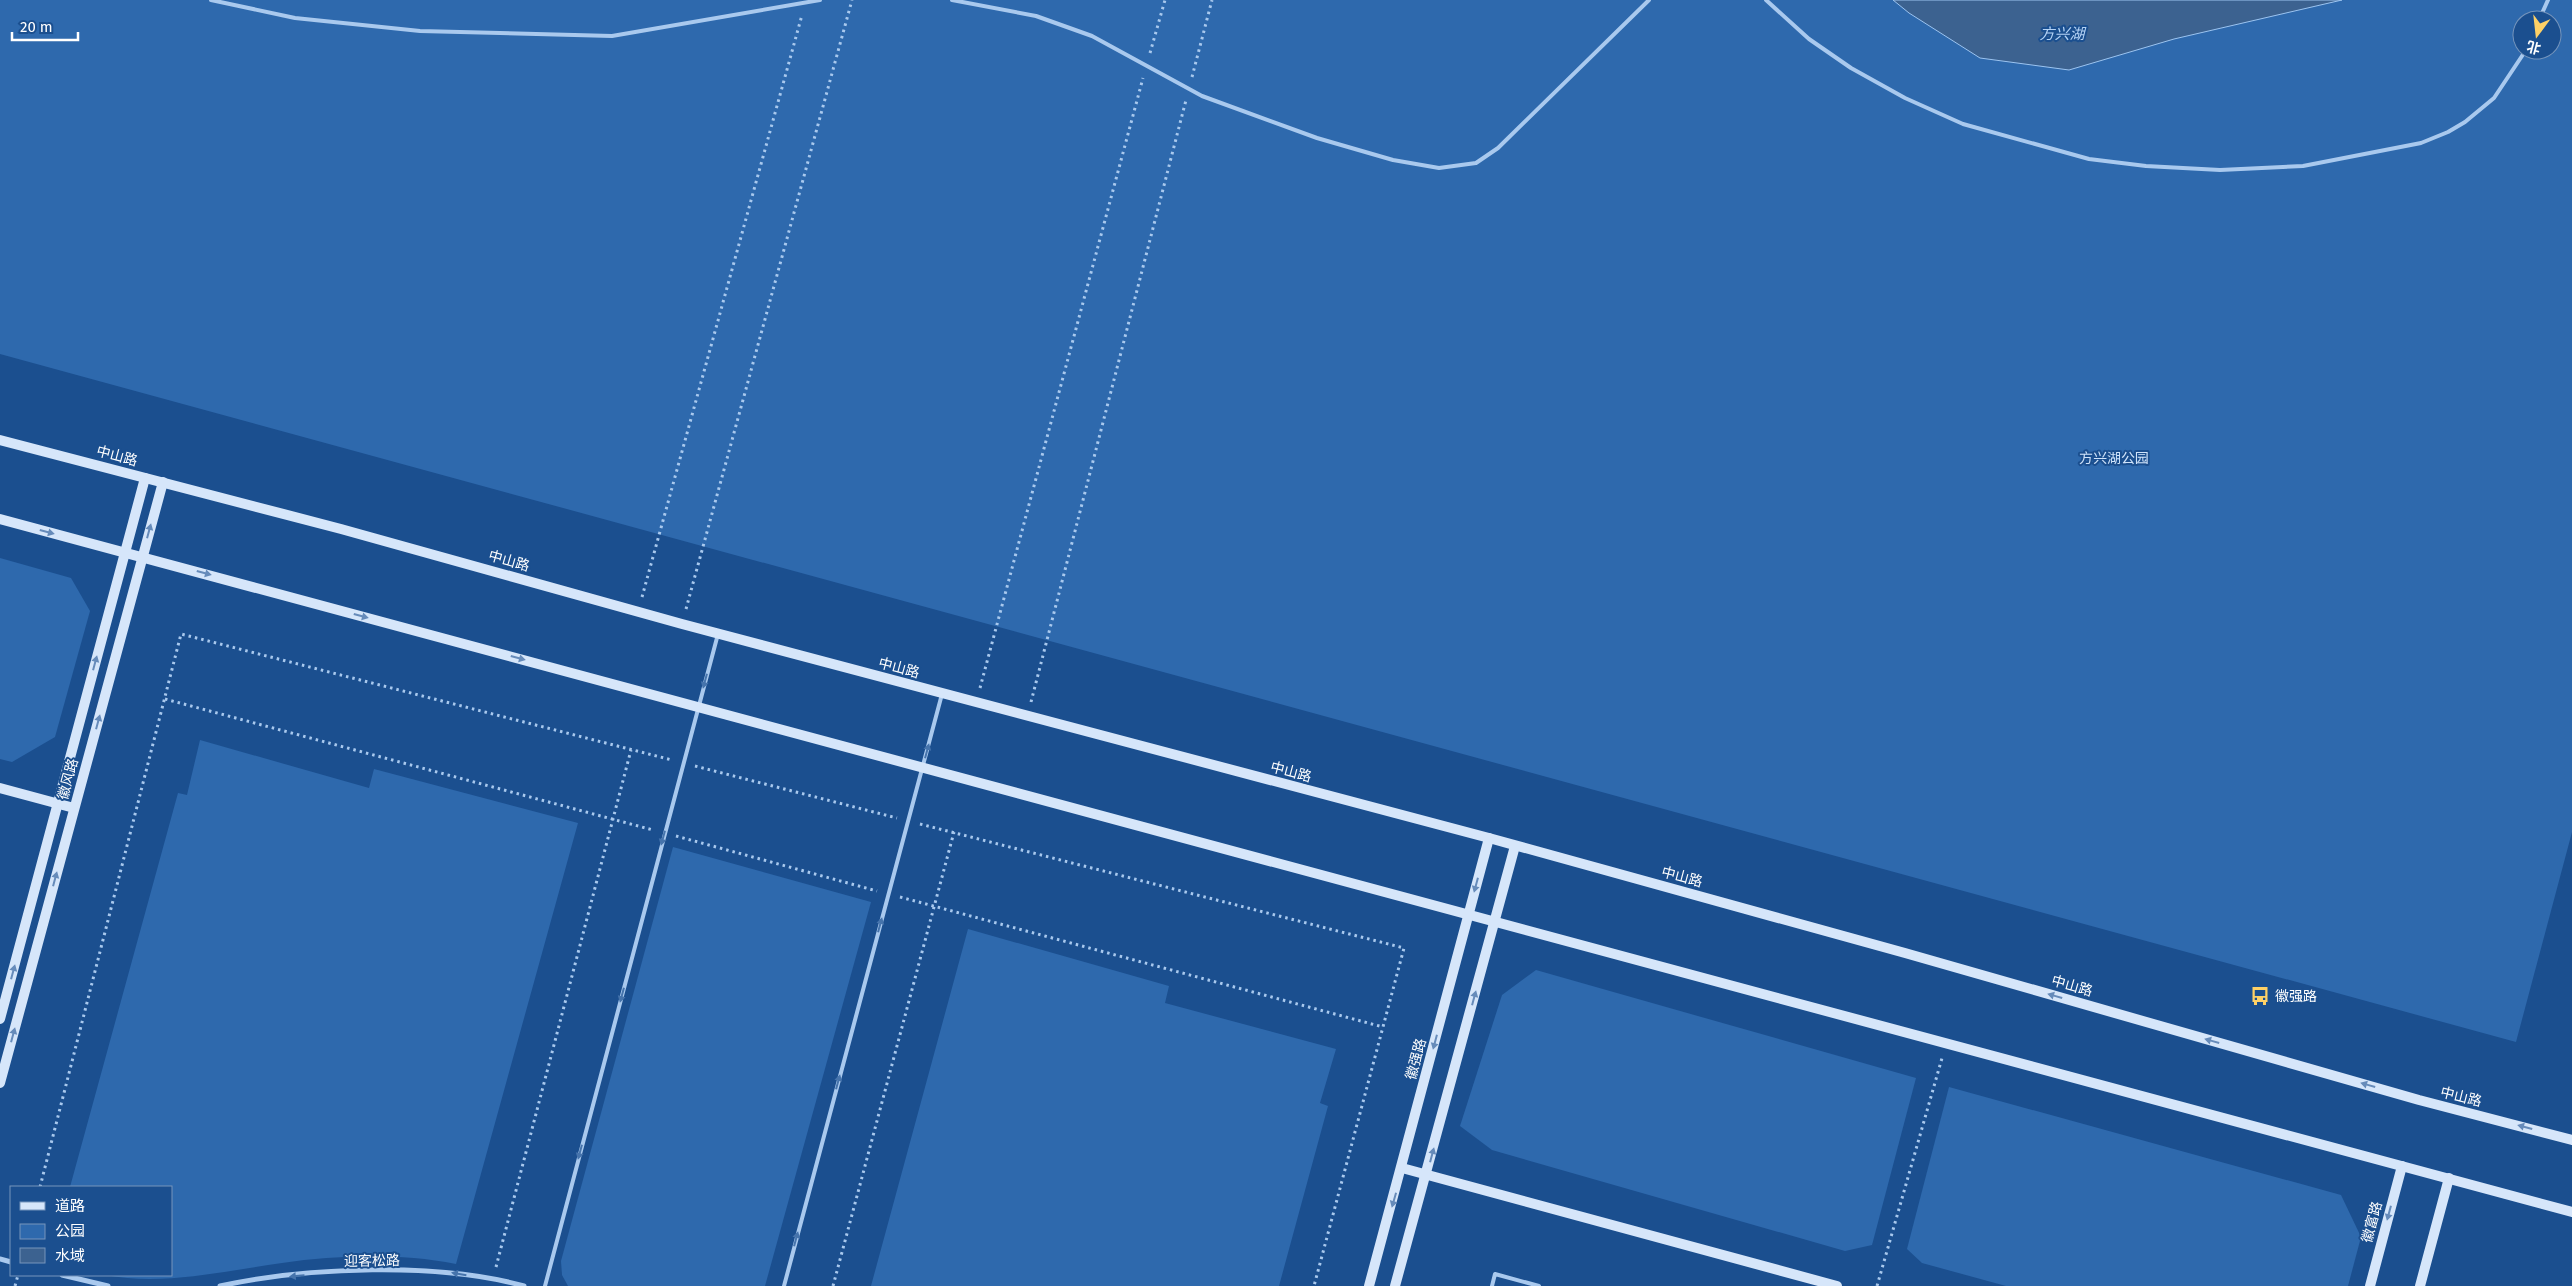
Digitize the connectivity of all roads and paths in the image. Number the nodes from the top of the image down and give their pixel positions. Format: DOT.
graph roads {
  1 [pos="211,0"];
  2 [pos="820,0"];
  3 [pos="852,0"];
  4 [pos="952,0"];
  5 [pos="1164,0"];
  6 [pos="1212,0"];
  7 [pos="1649,0"];
  8 [pos="1766,0"];
  9 [pos="805,4"];
  10 [pos="2519,60"];
  11 [pos="1147,66"];
  12 [pos="1189,88"];
  13 [pos="0,440"];
  14 [pos="145,478"];
  15 [pos="163,482"];
  16 [pos="0,519"];
  17 [pos="125,552"];
  18 [pos="142,556"];
  19 [pos="638,612"];
  20 [pos="682,624"];
  21 [pos="718,634"];
  22 [pos="942,694"];
  23 [pos="165,699"];
  24 [pos="976,703"];
  25 [pos="698,707"];
  26 [pos="1027,717"];
  27 [pos="631,750"];
  28 [pos="683,763"];
  29 [pos="923,768"];
  30 [pos="0,788"];
  31 [pos="58,804"];
  32 [pos="74,808"];
  33 [pos="613,819"];
  34 [pos="908,821"];
  35 [pos="954,832"];
  36 [pos="665,833"];
  37 [pos="1489,838"];
  38 [pos="1515,846"];
  39 [pos="889,894"];
  40 [pos="934,906"];
  41 [pos="1468,914"];
  42 [pos="1494,921"];
  43 [pos="0,1019"];
  44 [pos="1383,1027"];
  45 [pos="1946,1043"];
  46 [pos="0,1082"];
  47 [pos="2572,1140"];
  48 [pos="2402,1166"];
  49 [pos="1402,1168"];
  50 [pos="1427,1175"];
  51 [pos="2449,1178"];
  52 [pos="40,1186"];
  53 [pos="2572,1212"];
  54 [pos="66,1276"];
  55 [pos="492,1280"];
  56 [pos="108,1286"];
  57 [pos="220,1286"];
  58 [pos="524,1286"];
  59 [pos="545,1286"];
  60 [pos="784,1286"];
  61 [pos="833,1286"];
  62 [pos="1314,1286"];
  63 [pos="1369,1286"];
  64 [pos="1396,1286"];
  65 [pos="1492,1286"];
  66 [pos="1539,1286"];
  67 [pos="1837,1286"];
  68 [pos="1877,1286"];
  69 [pos="2370,1286"];
  70 [pos="2420,1286"];
  1 -- 9 [label="lane"];
  2 -- 9 [label="lane"];
  3 -- 20 [label="path"];
  4 -- 11 [label="lane"];
  5 -- 11 [label="path"];
  6 -- 12 [label="path"];
  7 -- 12 [label="lane"];
  8 -- 10 [label="lane"];
  9 -- 19 [label="path"];
  11 -- 12 [label="lane"];
  11 -- 24 [label="path"];
  12 -- 26 [label="path"];
  13 -- 14 [label="main road, 中山路"];
  14 -- 15 [label="main road, 中山路"];
  14 -- 17 [label="main road, 徽风路"];
  18 -- 15 [label="main road, 徽风路, one-way"];
  15 -- 19 [label="main road, 中山路"];
  16 -- 17 [label="main road, one-way"];
  17 -- 18 [label="main road"];
  31 -- 17 [label="main road, 徽风路, one-way"];
  18 -- 25 [label="main road, one-way"];
  32 -- 18 [label="main road, 徽风路, one-way"];
  19 -- 20 [label="main road, 中山路"];
  20 -- 21 [label="main road, 中山路"];
  21 -- 22 [label="main road, 中山路"];
  21 -- 25 [label="lane, one-way"];
  22 -- 24 [label="main road, 中山路"];
  29 -- 22 [label="lane, one-way"];
  23 -- 27 [label="path"];
  23 -- 33 [label="path"];
  23 -- 52 [label="path"];
  24 -- 26 [label="main road, 中山路"];
  25 -- 28 [label="lane"];
  25 -- 29 [label="main road"];
  26 -- 37 [label="main road, 中山路"];
  27 -- 28 [label="path"];
  27 -- 33 [label="path"];
  28 -- 34 [label="path"];
  28 -- 36 [label="lane"];
  29 -- 34 [label="lane"];
  29 -- 41 [label="main road"];
  30 -- 31 [label="main road"];
  31 -- 32 [label="main road"];
  43 -- 31 [label="main road, 徽风路, one-way"];
  46 -- 32 [label="main road, 徽风路, one-way"];
  33 -- 36 [label="path"];
  33 -- 55 [label="path"];
  34 -- 35 [label="path"];
  34 -- 39 [label="lane"];
  35 -- 40 [label="path"];
  35 -- 44 [label="path"];
  36 -- 39 [label="path"];
  36 -- 59 [label="lane, one-way"];
  37 -- 38 [label="main road, 中山路"];
  37 -- 41 [label="main road, 徽强路, one-way"];
  38 -- 42 [label="main road"];
  47 -- 38 [label="main road, 中山路, one-way"];
  39 -- 40 [label="path"];
  60 -- 39 [label="lane, one-way"];
  40 -- 44 [label="path"];
  40 -- 61 [label="path"];
  41 -- 42 [label="main road"];
  41 -- 49 [label="main road, 徽强路, one-way"];
  42 -- 45 [label="main road"];
  50 -- 42 [label="main road, one-way"];
  44 -- 62 [label="path"];
  45 -- 48 [label="main road"];
  45 -- 68 [label="path"];
  48 -- 51 [label="main road"];
  48 -- 69 [label="main road, 徽富路, one-way"];
  49 -- 50 [label="main road"];
  49 -- 63 [label="main road, 徽强路, one-way"];
  50 -- 64 [label="main road"];
  50 -- 67 [label="main road"];
  51 -- 53 [label="main road"];
  51 -- 70 [label="main road"];
  54 -- 56 [label="street"];
  55 -- 57 [label="street, 迎客松路, one-way"];
  55 -- 58 [label="street, 迎客松路"];
  65 -- 66 [label="lane"];
}
